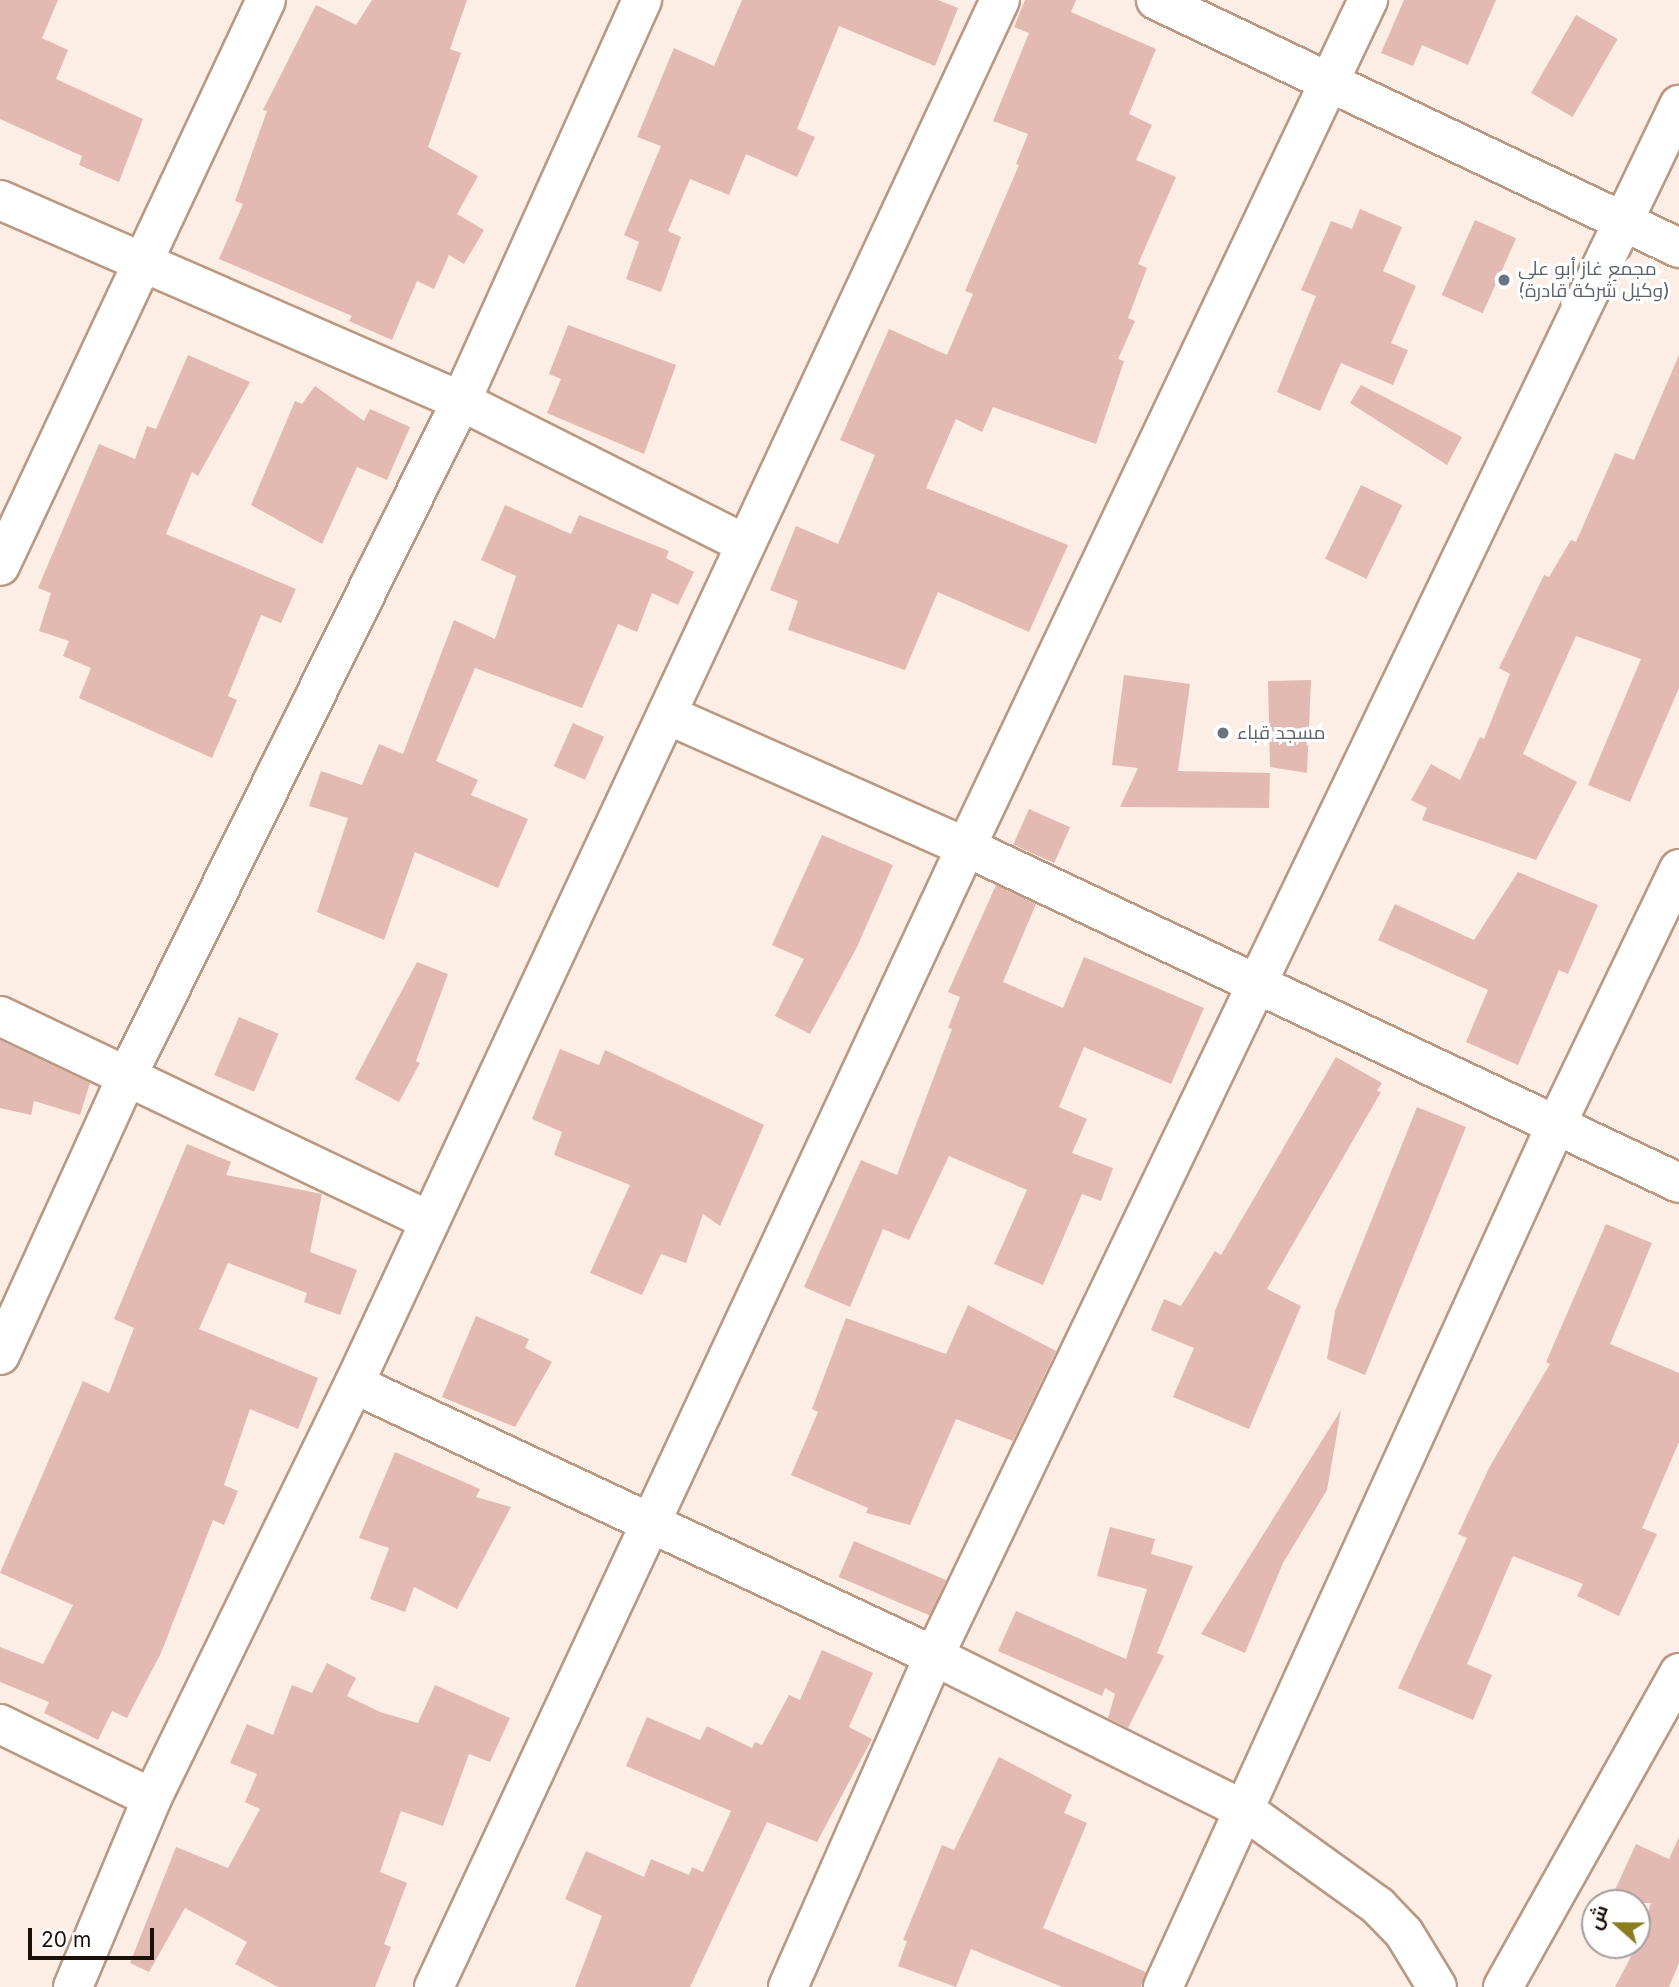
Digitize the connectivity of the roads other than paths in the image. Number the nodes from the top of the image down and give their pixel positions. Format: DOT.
graph roads {
  1 [pos="266,0"];
  2 [pos="642,0"];
  3 [pos="1000,0"];
  4 [pos="1156,0"];
  5 [pos="1368,0"];
  6 [pos="1330,82"];
  7 [pos="1679,105"];
  8 [pos="0,200"];
  9 [pos="1624,223"];
  10 [pos="1679,248"];
  11 [pos="143,262"];
  12 [pos="461,401"];
  13 [pos="746,544"];
  14 [pos="0,566"];
  15 [pos="668,715"];
  16 [pos="966,847"];
  17 [pos="1679,869"];
  18 [pos="1257,984"];
  19 [pos="0,1016"];
  20 [pos="127,1078"];
  21 [pos="1556,1125"];
  22 [pos="1679,1183"];
  23 [pos="430,1222"];
  24 [pos="0,1355"];
  25 [pos="354,1384"];
  26 [pos="653,1523"];
  27 [pos="934,1656"];
  28 [pos="1679,1673"];
  29 [pos="0,1724"];
  30 [pos="152,1798"];
  31 [pos="1246,1811"];
  32 [pos="73,1987"];
  33 [pos="434,1987"];
  34 [pos="788,1987"];
  35 [pos="1163,1987"];
  36 [pos="1437,1987"];
  37 [pos="1503,1987"];
  1 -- 11 [label="street"];
  2 -- 12 [label="street"];
  3 -- 13 [label="street"];
  4 -- 6 [label="street"];
  5 -- 6 [label="street"];
  6 -- 9 [label="street"];
  6 -- 16 [label="street"];
  7 -- 9 [label="street"];
  8 -- 11 [label="street"];
  9 -- 10 [label="street"];
  9 -- 18 [label="street"];
  11 -- 12 [label="street"];
  11 -- 14 [label="street"];
  12 -- 13 [label="street"];
  12 -- 20 [label="street"];
  13 -- 15 [label="street"];
  15 -- 16 [label="street"];
  15 -- 23 [label="street"];
  16 -- 18 [label="street"];
  16 -- 26 [label="street"];
  17 -- 21 [label="street"];
  18 -- 21 [label="street"];
  18 -- 27 [label="street"];
  19 -- 20 [label="street"];
  20 -- 23 [label="street"];
  20 -- 24 [label="street"];
  21 -- 22 [label="street"];
  21 -- 31 [label="street"];
  23 -- 25 [label="street"];
  25 -- 26 [label="street"];
  25 -- 30 [label="street"];
  26 -- 27 [label="street"];
  26 -- 33 [label="street"];
  27 -- 31 [label="street"];
  27 -- 34 [label="street"];
  28 -- 37 [label="street"];
  29 -- 30 [label="street"];
  30 -- 32 [label="street"];
  31 -- 35 [label="street"];
  31 -- 36 [label="street"];
}
